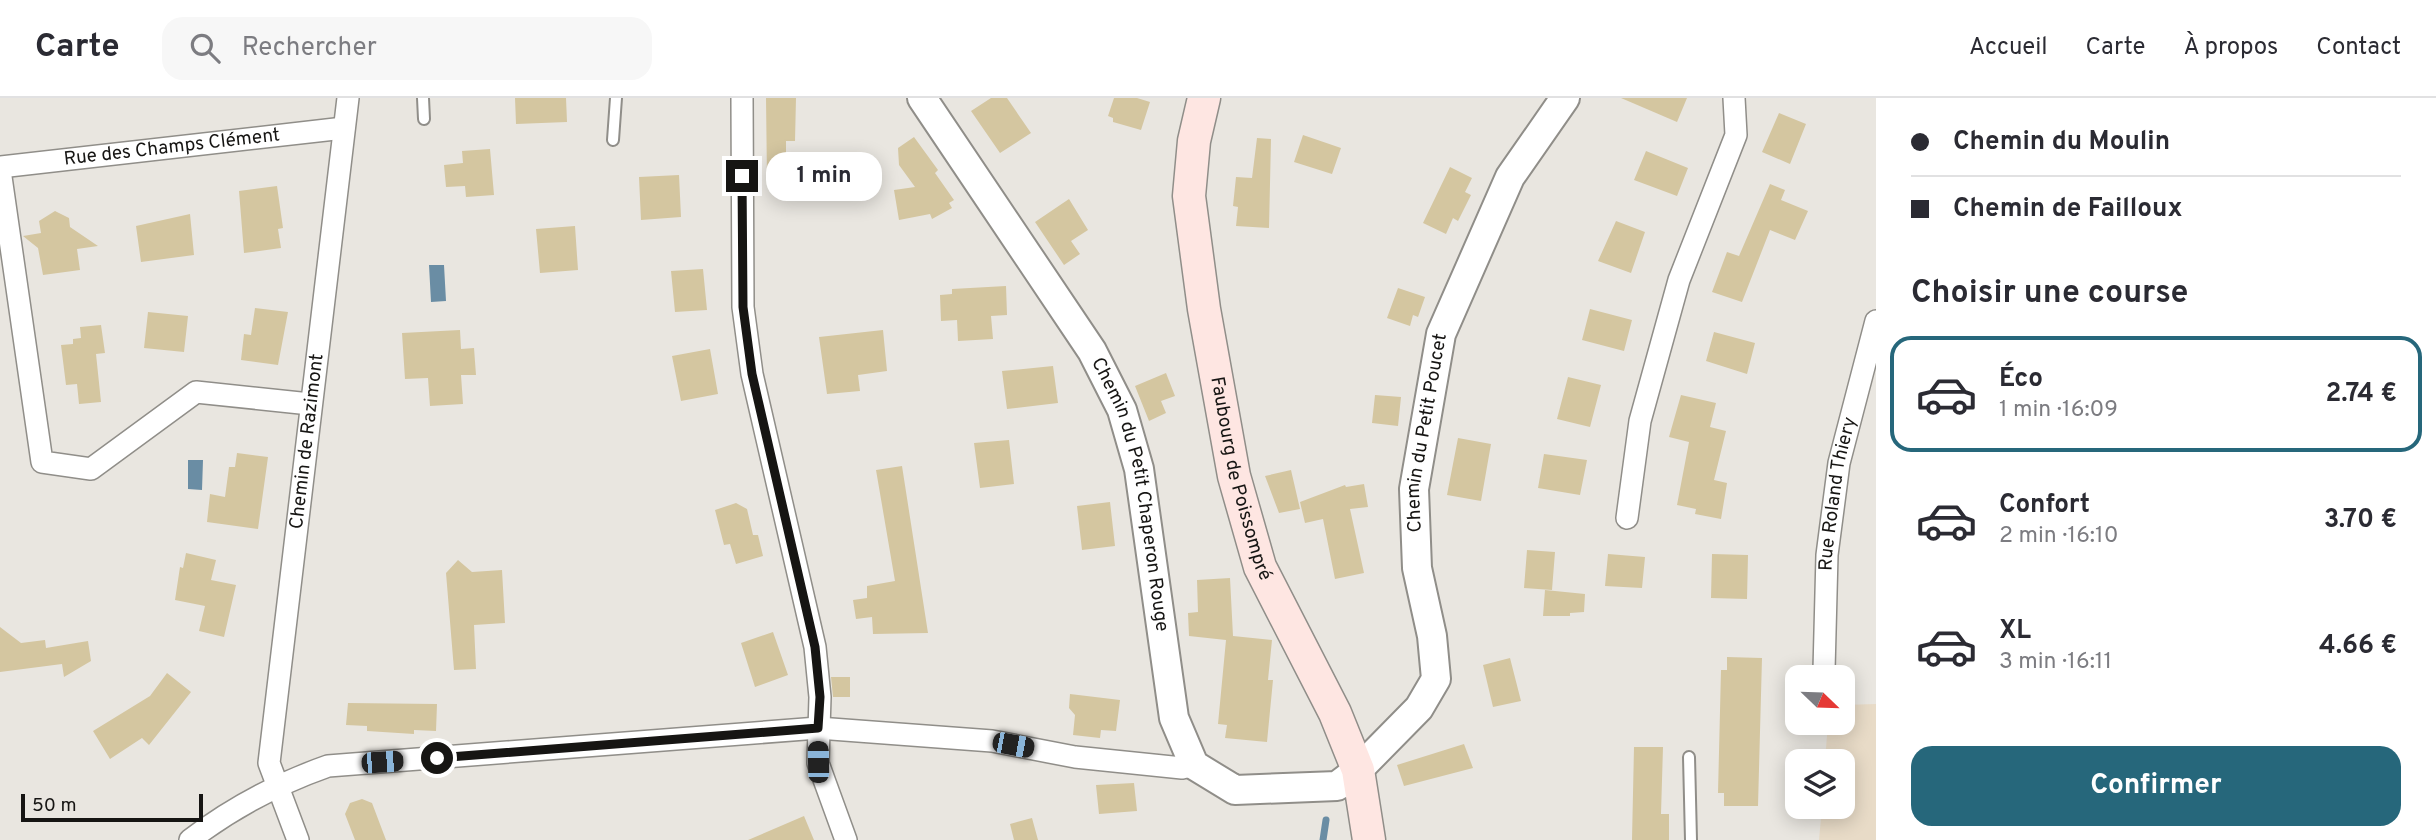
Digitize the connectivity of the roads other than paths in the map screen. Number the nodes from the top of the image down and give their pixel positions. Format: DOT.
graph roads {
  1 [pos="348,98"];
  2 [pos="423,98"];
  3 [pos="616,98"];
  4 [pos="742,98"];
  5 [pos="922,98"];
  6 [pos="1203,98"];
  7 [pos="1565,98"];
  8 [pos="1734,98"];
  9 [pos="424,119"];
  10 [pos="344,128"];
  11 [pos="613,140"];
  12 [pos="0,168"];
  13 [pos="1876,321"];
  14 [pos="310,404"];
  15 [pos="1627,518"];
  16 [pos="1824,665"];
  17 [pos="818,728"];
  18 [pos="1689,757"];
  19 [pos="1194,765"];
  20 [pos="1358,769"];
  21 [pos="275,785"];
  22 [pos="190,840"];
  23 [pos="298,840"];
  24 [pos="846,840"];
  25 [pos="1369,840"];
  26 [pos="1691,840"];
  1 -- 10 [label="street, Chemin de Razimont"];
  2 -- 9 [label="lane"];
  3 -- 11 [label="lane"];
  4 -- 17 [label="street"];
  5 -- 19 [label="street, Chemin du Petit Chaperon Rouge"];
  6 -- 20 [label="main road, Faubourg de Poissompré"];
  7 -- 20 [label="street, Chemin du Petit Poucet"];
  8 -- 15 [label="street"];
  10 -- 12 [label="street, Rue des Champs Clément"];
  10 -- 14 [label="street, Chemin de Razimont"];
  12 -- 14 [label="street, Rue des Champs Clément"];
  13 -- 16 [label="street, Rue Roland Thiery"];
  14 -- 21 [label="street, Chemin de Razimont"];
  17 -- 19 [label="street"];
  17 -- 21 [label="street"];
  17 -- 24 [label="street"];
  18 -- 26 [label="lane"];
  19 -- 20 [label="street"];
  20 -- 25 [label="main road, Faubourg de Poissompré"];
  21 -- 22 [label="street"];
  21 -- 23 [label="street, Chemin de Razimont"];
}
